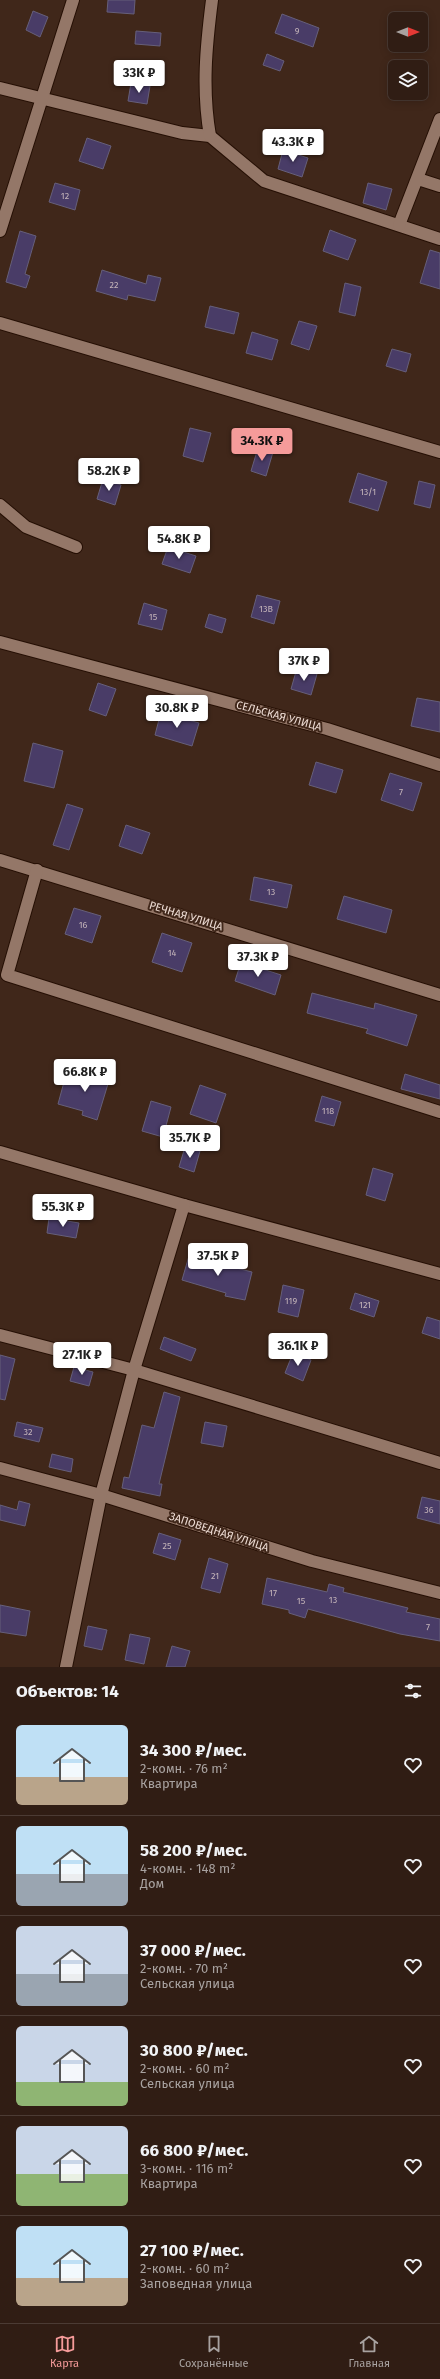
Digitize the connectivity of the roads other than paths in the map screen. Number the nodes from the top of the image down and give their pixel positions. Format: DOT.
graph roads {
  1 [pos="73,0"];
  2 [pos="212,0"];
  3 [pos="0,88"];
  4 [pos="41,98"];
  5 [pos="440,119"];
  6 [pos="210,136"];
  7 [pos="418,179"];
  8 [pos="440,186"];
  9 [pos="399,225"];
  10 [pos="0,231"];
  11 [pos="440,239"];
  12 [pos="0,323"];
  13 [pos="440,452"];
  14 [pos="0,506"];
  15 [pos="76,547"];
  16 [pos="0,642"];
  17 [pos="440,766"];
  18 [pos="0,860"];
  19 [pos="37,870"];
  20 [pos="440,995"];
  21 [pos="440,1112"];
  22 [pos="0,1152"];
  23 [pos="184,1206"];
  24 [pos="440,1274"];
  25 [pos="0,1335"];
  26 [pos="134,1370"];
  27 [pos="440,1463"];
  28 [pos="0,1468"];
  29 [pos="101,1495"];
  30 [pos="440,1593"];
  31 [pos="66,1667"];
  1 -- 4 [label="street"];
  2 -- 6 [label="street"];
  3 -- 4 [label="street"];
  4 -- 6 [label="street"];
  4 -- 10 [label="street"];
  5 -- 7 [label="street"];
  6 -- 9 [label="street"];
  7 -- 8 [label="street"];
  7 -- 9 [label="street"];
  9 -- 11 [label="street"];
  12 -- 13 [label="street"];
  14 -- 15 [label="street"];
  16 -- 17 [label="street, СЕЛЬСКАЯ УЛИЦА"];
  18 -- 19 [label="street, РЕЧНАЯ УЛИЦА"];
  19 -- 20 [label="street, РЕЧНАЯ УЛИЦА"];
  19 -- 21 [label="street"];
  22 -- 23 [label="street"];
  23 -- 24 [label="street"];
  23 -- 26 [label="street"];
  25 -- 26 [label="street"];
  26 -- 27 [label="street"];
  26 -- 29 [label="street"];
  28 -- 29 [label="street, ЗАПОВЕДНАЯ УЛИЦА"];
  29 -- 30 [label="street, ЗАПОВЕДНАЯ УЛИЦА"];
  29 -- 31 [label="street"];
}
